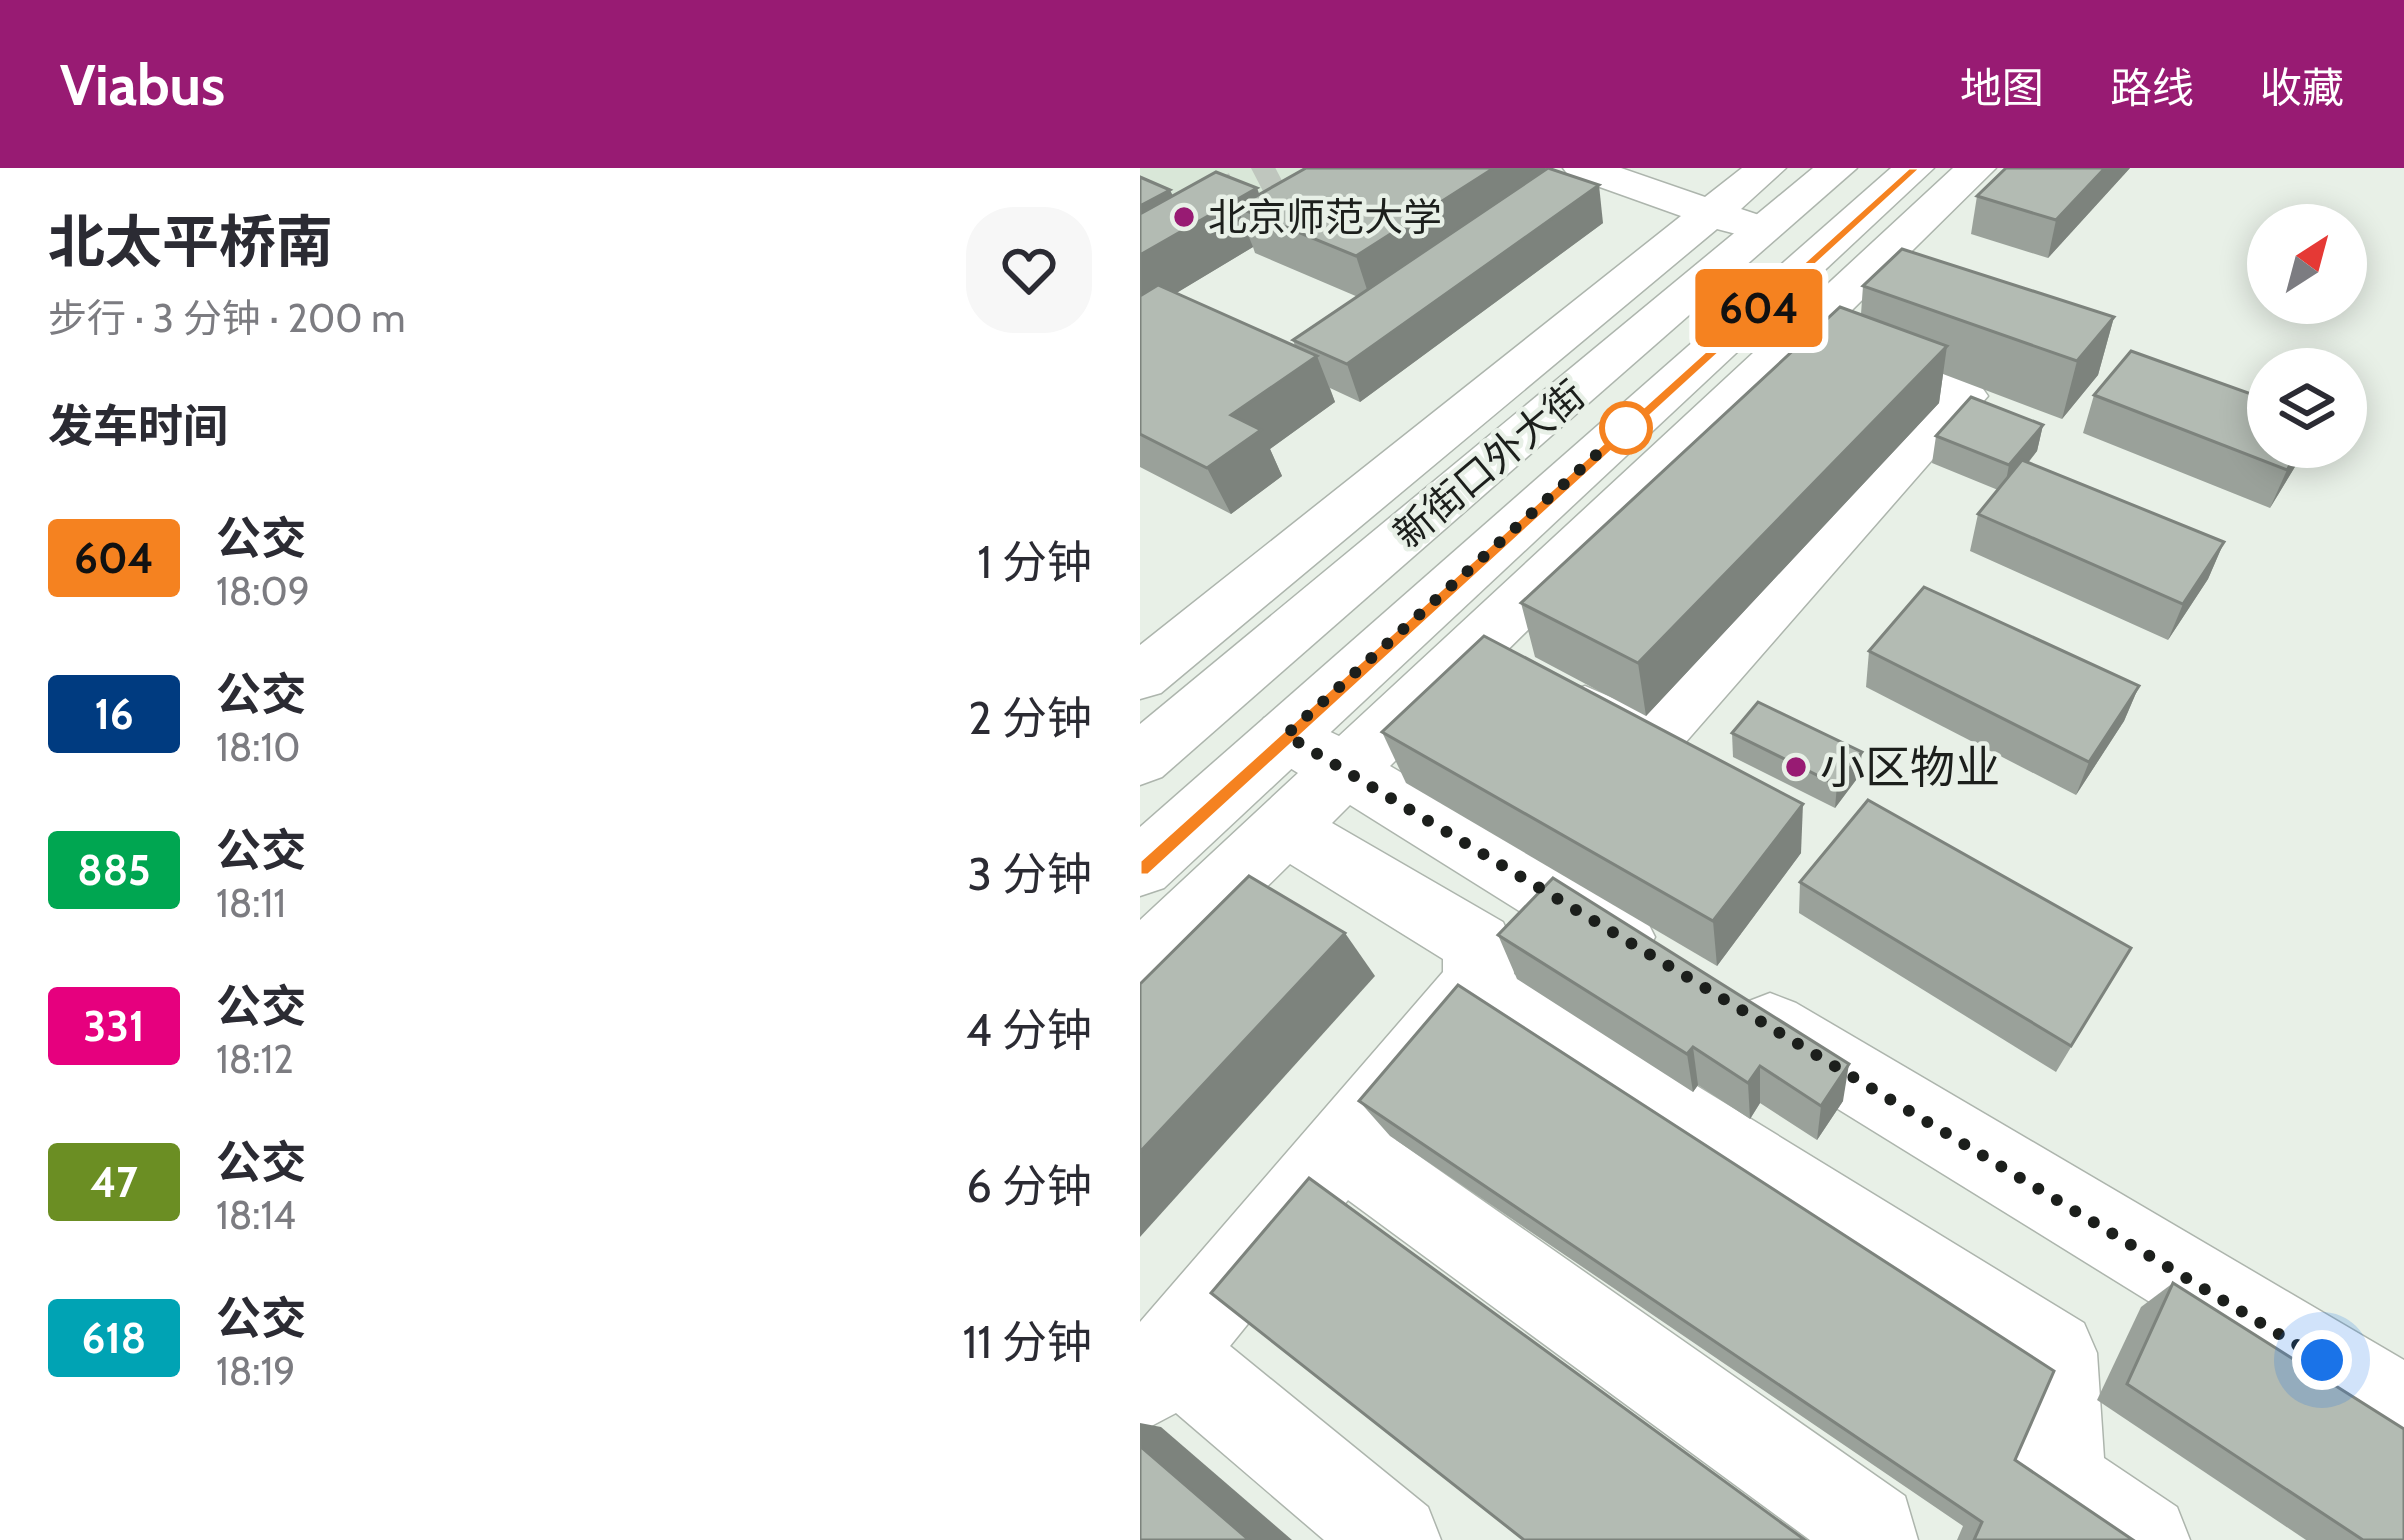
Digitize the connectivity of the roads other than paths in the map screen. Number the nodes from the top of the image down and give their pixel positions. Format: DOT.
graph roads {
  1 [pos="1583,168"];
  2 [pos="1766,168"];
  3 [pos="1838,168"];
  4 [pos="1914,168"];
  5 [pos="1976,168"];
  6 [pos="1709,214"];
  7 [pos="1763,230"];
  8 [pos="1805,334"];
  9 [pos="1470,649"];
  10 [pos="1140,677"];
  11 [pos="1314,753"];
  12 [pos="1140,760"];
  13 [pos="1283,827"];
  14 [pos="1140,868"];
  15 [pos="1140,964"];
  16 [pos="1474,988"];
  17 [pos="1342,1148"];
  18 [pos="1155,1371"];
  19 [pos="2404,1409"];
  20 [pos="1395,1540"];
  21 [pos="1872,1540"];
  22 [pos="2144,1540"];
  1 -- 6 [label="street"];
  2 -- 6 [label="street, 新街口外大街"];
  3 -- 7 [label="street, 新街口外大街"];
  4 -- 11 [label="street, 新街口外大街"];
  5 -- 8 [label="street"];
  6 -- 7 [label="street"];
  6 -- 10 [label="street, 新街口外大街"];
  7 -- 12 [label="street, 新街口外大街"];
  8 -- 9 [label="street"];
  8 -- 9 [label="street"];
  9 -- 11 [label="street"];
  11 -- 13 [label="street"];
  11 -- 14 [label="street, 新街口外大街"];
  11 -- 19 [label="street"];
  13 -- 15 [label="street"];
  13 -- 16 [label="street"];
  16 -- 17 [label="street"];
  16 -- 22 [label="street"];
  17 -- 18 [label="street"];
  17 -- 21 [label="street"];
  18 -- 20 [label="street"];
}
